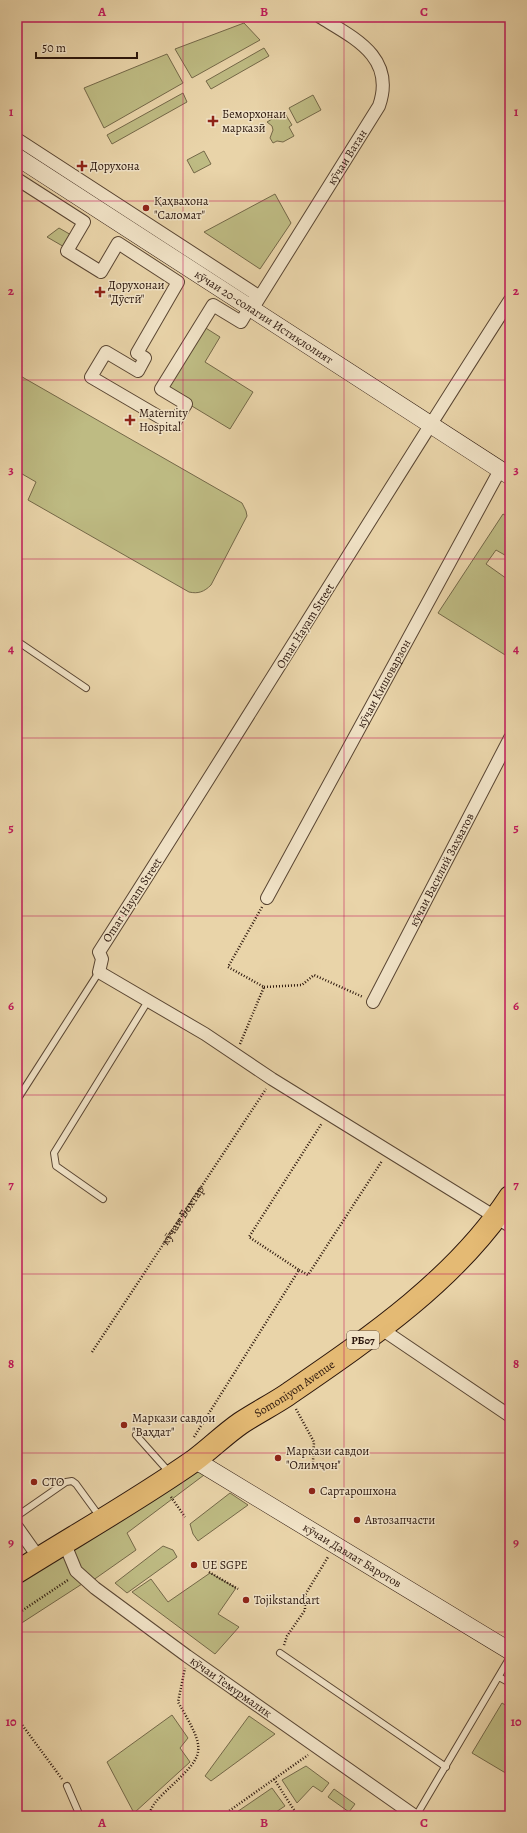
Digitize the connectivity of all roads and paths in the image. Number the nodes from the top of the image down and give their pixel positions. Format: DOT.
graph roads {
  1 [pos="320,17"];
  2 [pos="17,139"];
  3 [pos="17,157"];
  4 [pos="17,179"];
  5 [pos="510,300"];
  6 [pos="251,308"];
  7 [pos="430,424"];
  8 [pos="505,473"];
  9 [pos="17,641"];
  10 [pos="86,688"];
  11 [pos="510,738"];
  12 [pos="267,898"];
  13 [pos="99,972"];
  14 [pos="264,987"];
  15 [pos="148,1001"];
  16 [pos="373,1002"];
  17 [pos="236,1055"];
  18 [pos="272,1079"];
  19 [pos="17,1100"];
  20 [pos="328,1113"];
  21 [pos="389,1150"];
  22 [pos="510,1197"];
  23 [pos="103,1199"];
  24 [pos="506,1220"];
  25 [pos="299,1270"];
  26 [pos="384,1331"];
  27 [pos="92,1352"];
  28 [pos="291,1403"];
  29 [pos="510,1416"];
  30 [pos="136,1435"];
  31 [pos="193,1450"];
  32 [pos="313,1462"];
  33 [pos="166,1478"];
  34 [pos="17,1516"];
  35 [pos="185,1517"];
  36 [pos="102,1519"];
  37 [pos="17,1528"];
  38 [pos="64,1542"];
  39 [pos="335,1545"];
  40 [pos="39,1558"];
  41 [pos="17,1572"];
  42 [pos="209,1572"];
  43 [pos="78,1573"];
  44 [pos="238,1589"];
  45 [pos="17,1614"];
  46 [pos="510,1651"];
  47 [pos="280,1653"];
  48 [pos="187,1656"];
  49 [pos="510,1657"];
  50 [pos="499,1677"];
  51 [pos="510,1683"];
  52 [pos="17,1718"];
  53 [pos="312,1753"];
  54 [pos="446,1768"];
  55 [pos="274,1780"];
  56 [pos="67,1786"];
  57 [pos="80,1816"];
  58 [pos="149,1816"];
  59 [pos="222,1816"];
  60 [pos="298,1816"];
  61 [pos="416,1816"];
  1 -- 6 [label="street, кӯчаи Ватан"];
  2 -- 6 [label="street"];
  3 -- 6 [label="street, кӯчаи 20-солагии Истиқлолият"];
  4 -- 6 [label="street, кӯчаи Ватан"];
  5 -- 7 [label="street, Omar Hayam Street"];
  6 -- 7 [label="street, кӯчаи 20-солагии Истиқлолият"];
  7 -- 8 [label="street, кӯчаи 20-солагии Истиқлолият"];
  7 -- 13 [label="street, Omar Hayam Street"];
  8 -- 12 [label="street, кӯчаи Кишоварзон"];
  9 -- 10 [label="lane"];
  11 -- 16 [label="street, кӯчаи Василий Захватов"];
  12 -- 14 [label="path"];
  13 -- 15 [label="street"];
  13 -- 19 [label="lane"];
  14 -- 16 [label="path"];
  14 -- 17 [label="path"];
  15 -- 17 [label="street"];
  15 -- 23 [label="lane"];
  17 -- 18 [label="street"];
  18 -- 20 [label="street"];
  18 -- 27 [label="path, кӯчаи Бохтар"];
  20 -- 21 [label="street"];
  20 -- 25 [label="path"];
  21 -- 24 [label="street"];
  21 -- 25 [label="path"];
  22 -- 24 [label="highway, Somoniyon Avenue / РБ07"];
  24 -- 26 [label="highway, Somoniyon Avenue / РБ07"];
  25 -- 31 [label="path"];
  26 -- 28 [label="highway, РБ07"];
  26 -- 29 [label="street"];
  26 -- 31 [label="highway, Somoniyon Avenue / РБ07"];
  28 -- 31 [label="highway, РБ07"];
  28 -- 32 [label="path"];
  30 -- 33 [label="lane"];
  31 -- 33 [label="highway, РБ07"];
  31 -- 39 [label="street, кӯчаи Давлат Баротов"];
  33 -- 35 [label="path"];
  33 -- 36 [label="highway, РБ07"];
  34 -- 36 [label="lane"];
  36 -- 38 [label="highway, РБ07"];
  37 -- 40 [label="street"];
  38 -- 40 [label="highway, РБ07"];
  38 -- 43 [label="street, кӯчаи Темурмалик"];
  39 -- 46 [label="street, кӯчаи Давлат Баротов"];
  39 -- 47 [label="path"];
  40 -- 41 [label="highway, РБ07"];
  42 -- 44 [label="path"];
  43 -- 45 [label="path"];
  43 -- 48 [label="street, кӯчаи Темурмалик"];
  47 -- 54 [label="lane"];
  48 -- 58 [label="path"];
  48 -- 61 [label="street, кӯчаи Темурмалик"];
  49 -- 50 [label="lane, кӯчаи Темурмалик"];
  50 -- 51 [label="lane"];
  50 -- 54 [label="lane, кӯчаи Темурмалик"];
  52 -- 56 [label="path"];
  53 -- 55 [label="path"];
  54 -- 61 [label="lane, кӯчаи Темурмалик"];
  55 -- 59 [label="path"];
  55 -- 60 [label="path"];
  56 -- 57 [label="lane"];
}
